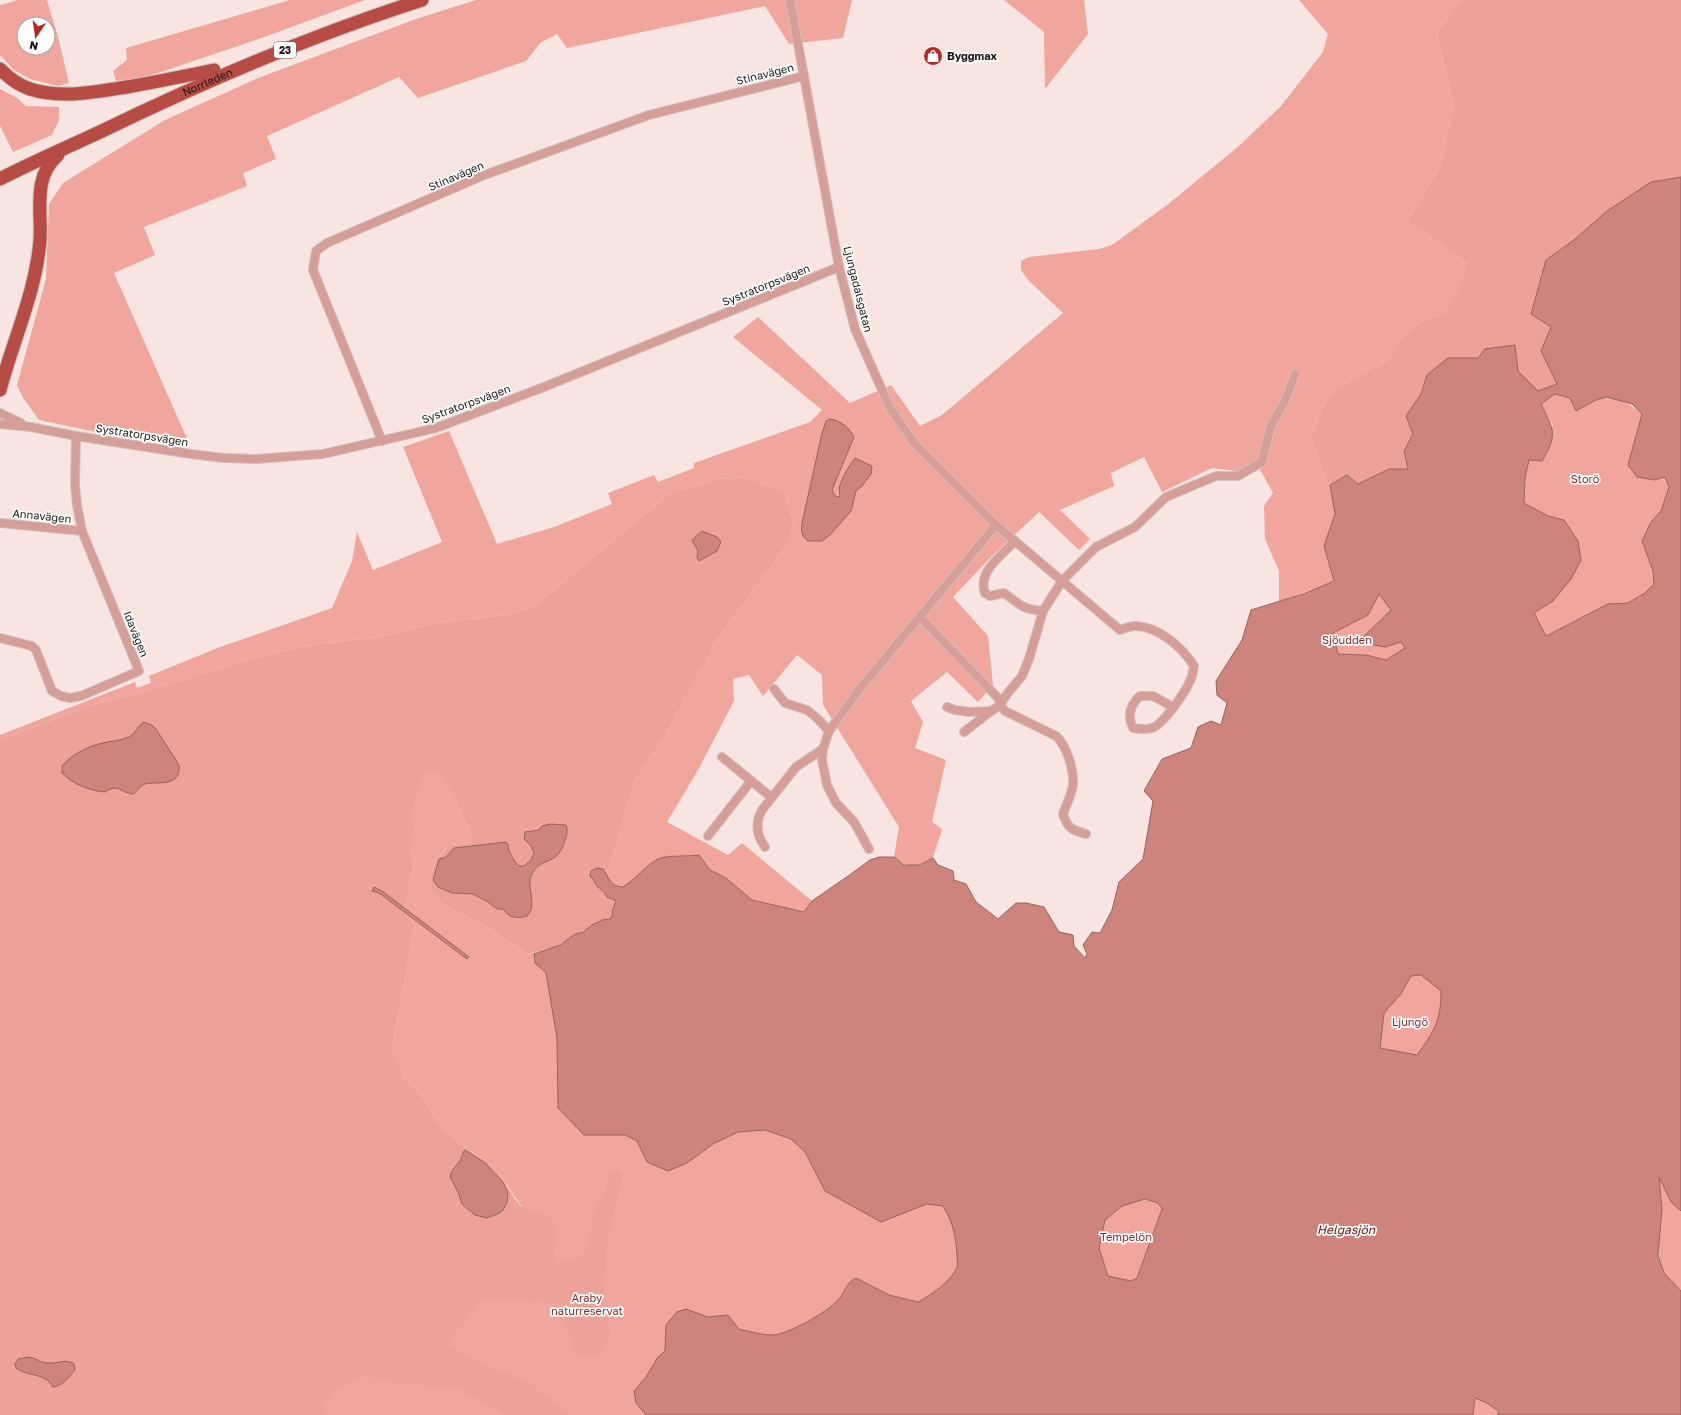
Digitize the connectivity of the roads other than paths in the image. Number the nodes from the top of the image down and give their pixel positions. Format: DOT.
graph roads {
  1 [pos="399,0"];
  2 [pos="422,0"];
  3 [pos="790,0"];
  4 [pos="0,68"];
  5 [pos="214,70"];
  6 [pos="804,76"];
  7 [pos="65,148"];
  8 [pos="0,172"];
  9 [pos="0,179"];
  10 [pos="840,267"];
  11 [pos="1295,374"];
  12 [pos="0,390"];
  13 [pos="0,413"];
  14 [pos="0,424"];
  15 [pos="31,427"];
  16 [pos="76,436"];
  17 [pos="382,441"];
  18 [pos="0,523"];
  19 [pos="996,526"];
  20 [pos="82,530"];
  21 [pos="1015,541"];
  22 [pos="1062,581"];
  23 [pos="1043,612"];
  24 [pos="920,616"];
  25 [pos="0,638"];
  26 [pos="774,689"];
  27 [pos="1000,705"];
  28 [pos="947,707"];
  29 [pos="1173,707"];
  30 [pos="990,711"];
  31 [pos="829,731"];
  32 [pos="964,732"];
  33 [pos="822,749"];
  34 [pos="722,757"];
  35 [pos="751,781"];
  36 [pos="771,797"];
  37 [pos="1086,834"];
  38 [pos="708,836"];
  39 [pos="765,847"];
  40 [pos="869,849"];
  1 -- 5 [label="highway, Norrleden / 23"];
  2 -- 7 [label="highway, Norrleden / 23"];
  3 -- 6 [label="street, Ljungadalsgatan"];
  4 -- 5 [label="highway"];
  5 -- 8 [label="highway, Norrleden / 23"];
  6 -- 10 [label="street, Ljungadalsgatan"];
  6 -- 17 [label="street, Stinavägen"];
  7 -- 9 [label="highway, Norrleden / 23"];
  7 -- 12 [label="highway"];
  10 -- 17 [label="street, Systratorpsvägen"];
  10 -- 19 [label="street, Ljungadalsgatan"];
  11 -- 22 [label="street"];
  13 -- 15 [label="street, Systratorpsvägen"];
  14 -- 15 [label="street, Systratorpsvägen"];
  15 -- 16 [label="street, Systratorpsvägen"];
  16 -- 17 [label="street, Systratorpsvägen"];
  16 -- 20 [label="street, Idavägen"];
  18 -- 20 [label="street, Annavägen"];
  19 -- 21 [label="street, Ljungadalsgatan"];
  19 -- 24 [label="street"];
  20 -- 25 [label="street, Idavägen"];
  21 -- 22 [label="street, Ljungadalsgatan"];
  21 -- 23 [label="street"];
  22 -- 23 [label="street"];
  22 -- 29 [label="street, Ljungadalsgatan"];
  23 -- 27 [label="street"];
  24 -- 27 [label="street"];
  24 -- 31 [label="street"];
  26 -- 31 [label="street"];
  27 -- 30 [label="street"];
  27 -- 37 [label="street"];
  28 -- 30 [label="street"];
  29 -- 29 [label="street, Ljungadalsgatan"];
  30 -- 32 [label="street"];
  31 -- 33 [label="street"];
  33 -- 36 [label="street"];
  33 -- 40 [label="street"];
  34 -- 35 [label="street"];
  35 -- 36 [label="street"];
  35 -- 38 [label="street"];
  36 -- 39 [label="street"];
}
